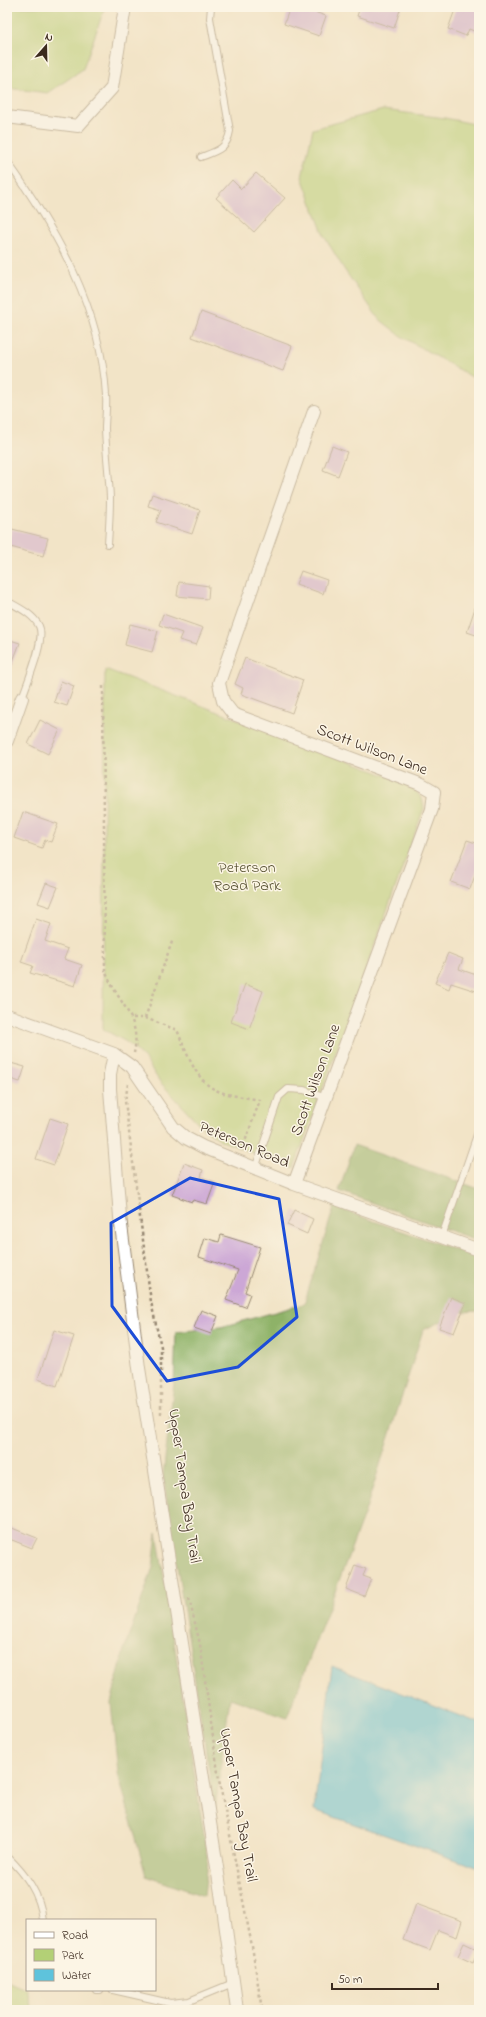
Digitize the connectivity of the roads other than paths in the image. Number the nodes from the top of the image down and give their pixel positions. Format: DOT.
graph roads {
  1 [pos="125,7"];
  2 [pos="211,7"];
  3 [pos="7,117"];
  4 [pos="201,157"];
  5 [pos="7,161"];
  6 [pos="314,411"];
  7 [pos="108,544"];
  8 [pos="7,601"];
  9 [pos="22,698"];
  10 [pos="7,741"];
  11 [pos="7,1015"];
  12 [pos="114,1054"];
  13 [pos="326,1098"];
  14 [pos="479,1129"];
  15 [pos="255,1169"];
  16 [pos="294,1184"];
  17 [pos="442,1236"];
  18 [pos="479,1250"];
  19 [pos="7,1856"];
  20 [pos="44,1919"];
  21 [pos="233,1983"];
  22 [pos="117,1991"];
  23 [pos="237,2010"];
  1 -- 3 [label="street"];
  2 -- 4 [label="lane"];
  5 -- 7 [label="lane"];
  6 -- 13 [label="street, Scott Wilson Lane"];
  8 -- 9 [label="lane"];
  9 -- 10 [label="street"];
  11 -- 12 [label="street, Peterson Road"];
  12 -- 15 [label="street, Peterson Road"];
  12 -- 21 [label="street"];
  13 -- 15 [label="lane"];
  13 -- 16 [label="street, Scott Wilson Lane"];
  14 -- 17 [label="lane"];
  15 -- 16 [label="street, Peterson Road"];
  16 -- 17 [label="street, Peterson Road"];
  17 -- 18 [label="street, Peterson Road"];
  19 -- 20 [label="lane"];
  21 -- 22 [label="lane"];
  21 -- 23 [label="street"];
}
